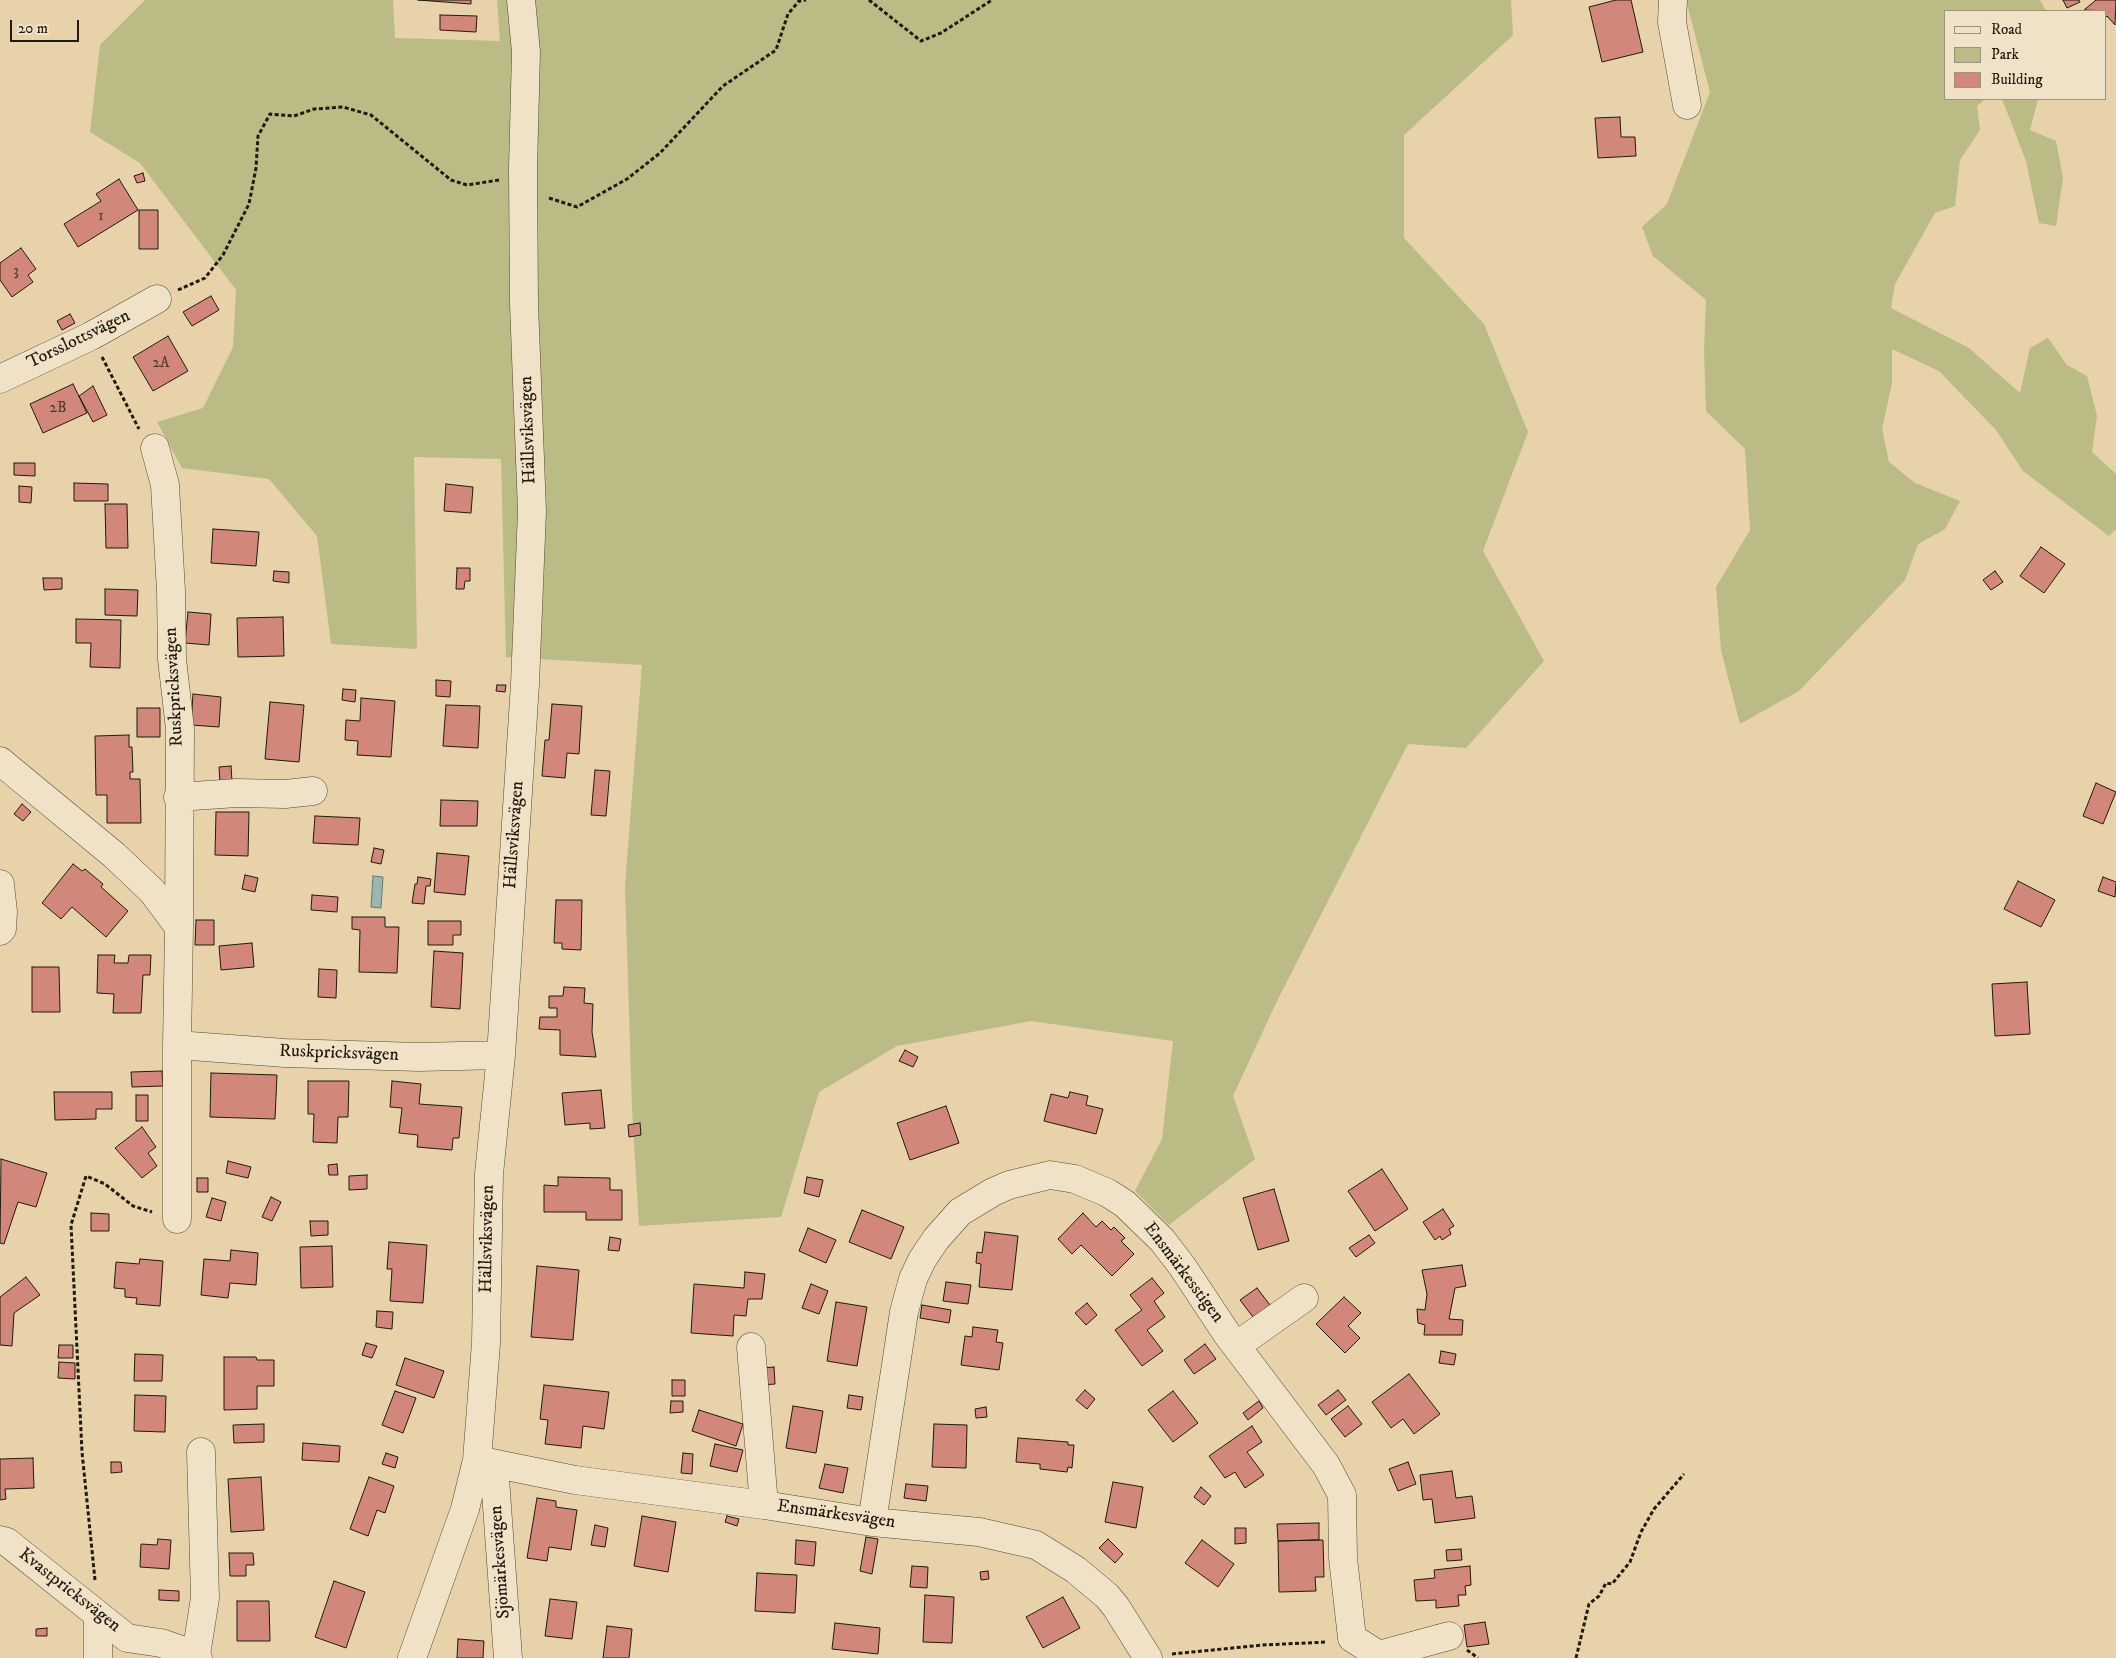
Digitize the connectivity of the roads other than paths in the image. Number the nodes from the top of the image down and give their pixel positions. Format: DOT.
graph roads {
  1 [pos="521,0"];
  2 [pos="1673,0"];
  3 [pos="1687,105"];
  4 [pos="157,299"];
  5 [pos="0,379"];
  6 [pos="155,448"];
  7 [pos="0,762"];
  8 [pos="313,791"];
  9 [pos="178,796"];
  10 [pos="0,884"];
  11 [pos="180,927"];
  12 [pos="0,931"];
  13 [pos="177,1045"];
  14 [pos="501,1055"];
  15 [pos="177,1219"];
  16 [pos="1304,1298"];
  17 [pos="1236,1346"];
  18 [pos="751,1347"];
  19 [pos="201,1452"];
  20 [pos="486,1463"];
  21 [pos="764,1505"];
  22 [pos="872,1522"];
  23 [pos="0,1540"];
  24 [pos="98,1615"];
  25 [pos="1449,1636"];
  26 [pos="197,1656"];
  27 [pos="1147,1656"];
  28 [pos="1379,1656"];
  29 [pos="98,1658"];
  30 [pos="412,1658"];
  31 [pos="508,1658"];
  1 -- 14 [label="street, Hällsviksvägen"];
  2 -- 3 [label="street"];
  4 -- 5 [label="street, Torsslottsvägen"];
  6 -- 9 [label="street, Ruskpricksvägen"];
  7 -- 11 [label="street"];
  8 -- 9 [label="street"];
  9 -- 11 [label="street, Ruskpricksvägen"];
  10 -- 12 [label="street"];
  11 -- 13 [label="street, Ruskpricksvägen"];
  13 -- 14 [label="street, Ruskpricksvägen"];
  13 -- 15 [label="street, Ruskpricksvägen"];
  14 -- 20 [label="street, Hällsviksvägen"];
  16 -- 17 [label="street"];
  17 -- 22 [label="street, Ensmärkesstigen"];
  17 -- 28 [label="street, Ensmärkesstigen"];
  18 -- 21 [label="street"];
  19 -- 26 [label="street, Kvastpricksvägen"];
  20 -- 21 [label="street, Ensmärkesvägen"];
  20 -- 30 [label="street, Hällsviksvägen"];
  20 -- 31 [label="street, Sjömärkesvägen"];
  21 -- 22 [label="street, Ensmärkesvägen"];
  22 -- 27 [label="street, Ensmärkesvägen"];
  23 -- 24 [label="street, Kvastpricksvägen"];
  24 -- 26 [label="street, Kvastpricksvägen"];
  24 -- 29 [label="street"];
  25 -- 28 [label="street"];
}
